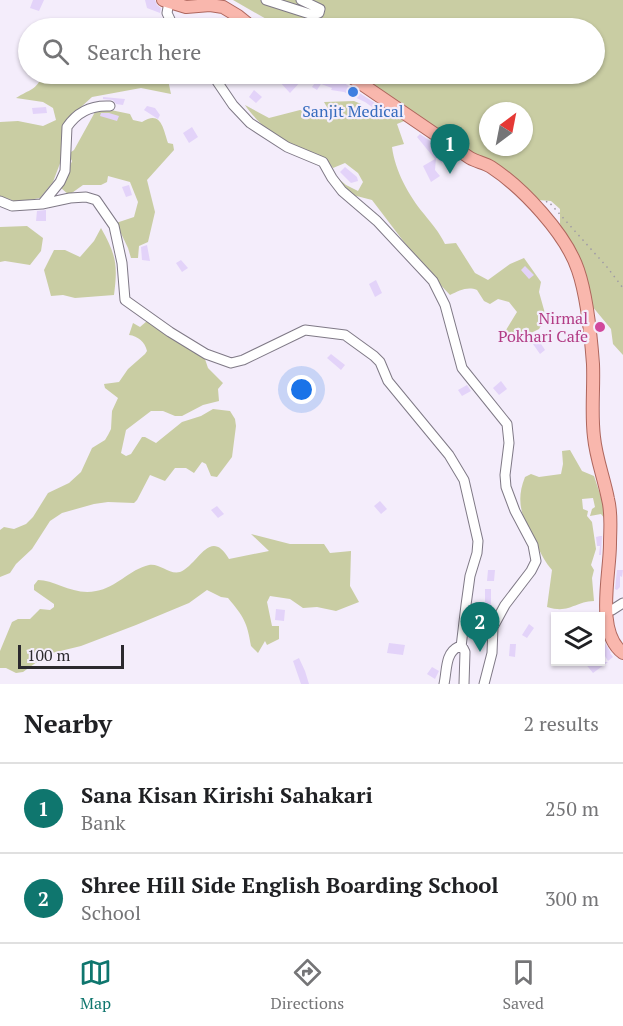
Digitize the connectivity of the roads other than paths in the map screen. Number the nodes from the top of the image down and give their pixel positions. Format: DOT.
graph roads {
  1 [pos="266,0"];
  2 [pos="301,0"];
  3 [pos="166,1"];
  4 [pos="169,18"];
  5 [pos="240,18"];
  6 [pos="219,84"];
  7 [pos="361,84"];
  8 [pos="110,106"];
  9 [pos="0,201"];
  10 [pos="42,204"];
  11 [pos="623,603"];
  12 [pos="606,610"];
  13 [pos="461,647"];
  14 [pos="623,653"];
  15 [pos="444,684"];
  16 [pos="464,684"];
  17 [pos="484,684"];
  1 -- 2 [label="street"];
  3 -- 4 [label="street"];
  3 -- 5 [label="main road"];
  6 -- 17 [label="street"];
  7 -- 12 [label="main road"];
  8 -- 10 [label="street"];
  9 -- 10 [label="street"];
  10 -- 13 [label="street"];
  11 -- 12 [label="street"];
  12 -- 14 [label="main road"];
  13 -- 15 [label="street"];
  13 -- 16 [label="street"];
}
